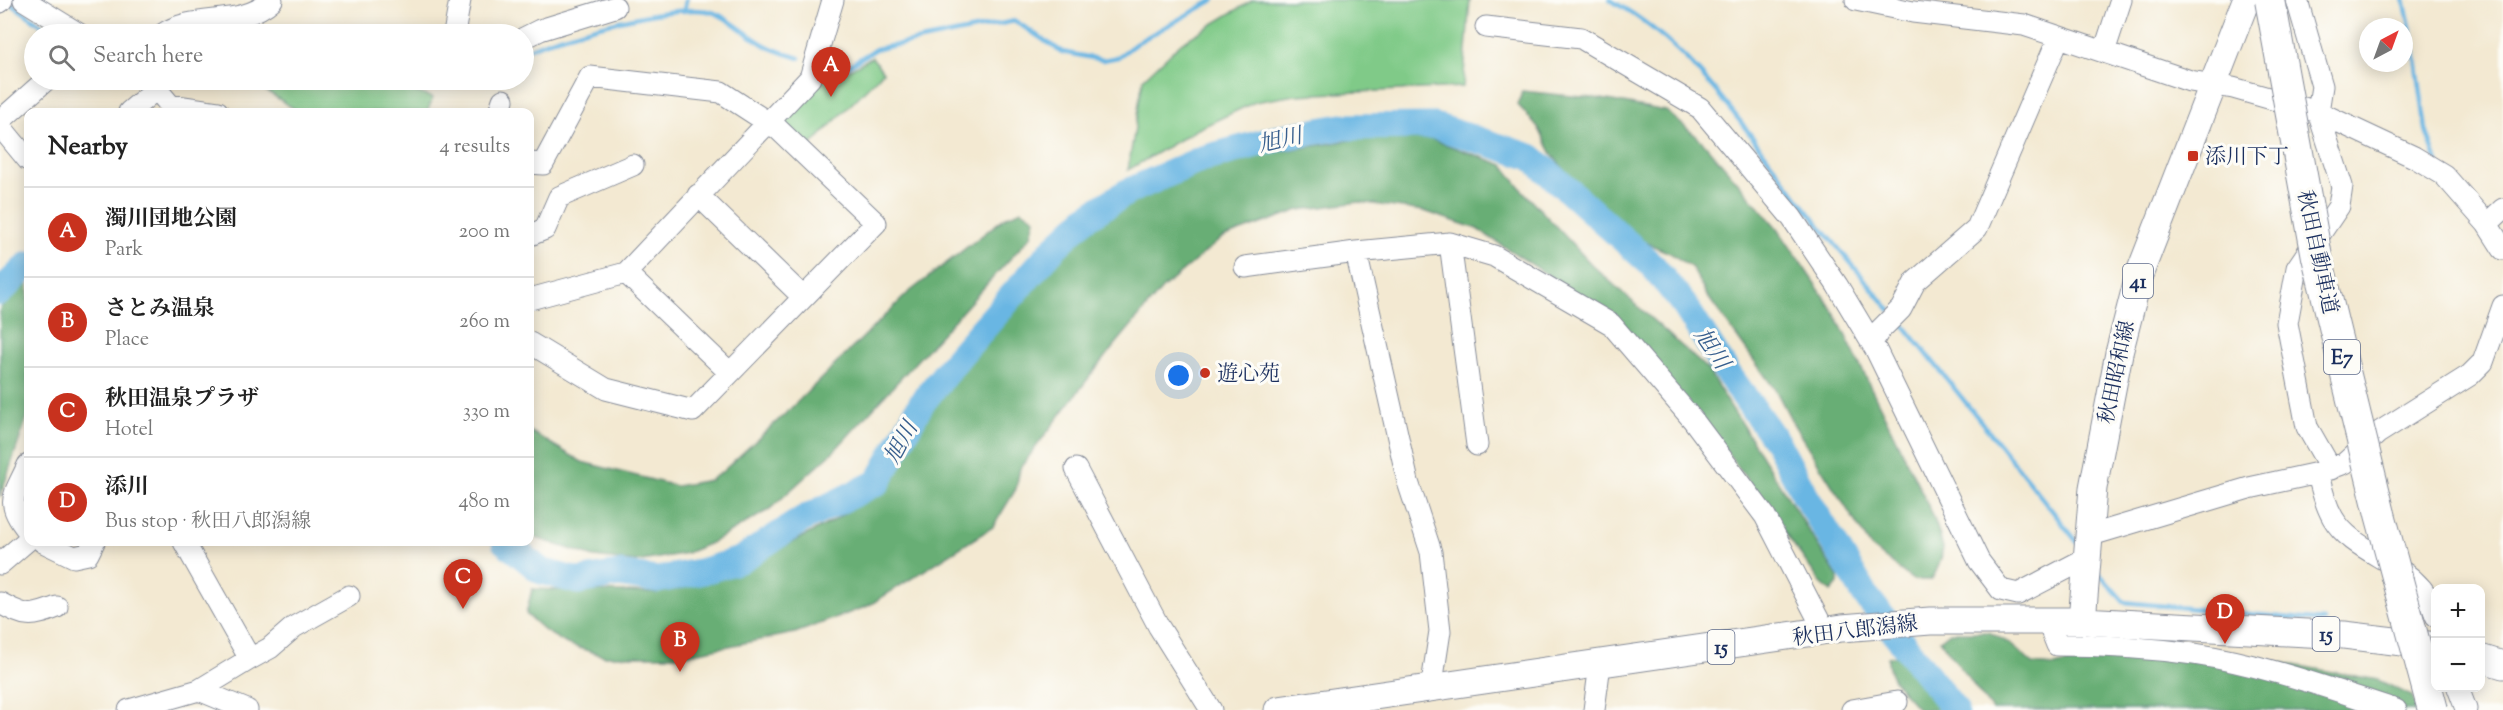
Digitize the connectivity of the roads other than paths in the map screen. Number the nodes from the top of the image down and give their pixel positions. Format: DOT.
graph roads {
  1 [pos="24,0"];
  2 [pos="272,0"];
  3 [pos="460,0"];
  4 [pos="571,0"];
  5 [pos="833,0"];
  6 [pos="1856,0"];
  7 [pos="2121,0"];
  8 [pos="2246,0"];
  9 [pos="2270,0"];
  10 [pos="2297,0"];
  11 [pos="615,7"];
  12 [pos="567,22"];
  13 [pos="63,24"];
  14 [pos="193,24"];
  15 [pos="456,24"];
  16 [pos="1486,27"];
  17 [pos="534,34"];
  18 [pos="2059,37"];
  19 [pos="2104,52"];
  20 [pos="2214,84"];
  21 [pos="35,90"];
  22 [pos="148,90"];
  23 [pos="158,90"];
  24 [pos="132,108"];
  25 [pos="191,108"];
  26 [pos="2318,112"];
  27 [pos="0,121"];
  28 [pos="769,122"];
  29 [pos="0,126"];
  30 [pos="24,155"];
  31 [pos="534,163"];
  32 [pos="633,165"];
  33 [pos="698,195"];
  34 [pos="2492,219"];
  35 [pos="534,233"];
  36 [pos="1450,243"];
  37 [pos="2503,249"];
  38 [pos="1356,252"];
  39 [pos="1245,267"];
  40 [pos="626,273"];
  41 [pos="803,297"];
  42 [pos="534,298"];
  43 [pos="2503,306"];
  44 [pos="1872,343"];
  45 [pos="534,345"];
  46 [pos="2493,361"];
  47 [pos="729,372"];
  48 [pos="1477,445"];
  49 [pos="1076,469"];
  50 [pos="2325,471"];
  51 [pos="24,474"];
  52 [pos="24,526"];
  53 [pos="24,543"];
  54 [pos="51,546"];
  55 [pos="92,546"];
  56 [pos="186,546"];
  57 [pos="2087,547"];
  58 [pos="0,564"];
  59 [pos="349,596"];
  60 [pos="2431,601"];
  61 [pos="0,603"];
  62 [pos="57,607"];
  63 [pos="2047,620"];
  64 [pos="2082,621"];
  65 [pos="1834,630"];
  66 [pos="2431,645"];
  67 [pos="250,659"];
  68 [pos="2485,659"];
  69 [pos="1600,664"];
  70 [pos="2503,665"];
  71 [pos="199,690"];
  72 [pos="1431,690"];
  73 [pos="2460,692"];
  74 [pos="1897,702"];
  75 [pos="1350,706"];
  76 [pos="129,710"];
  77 [pos="247,710"];
  78 [pos="1211,710"];
  79 [pos="1278,710"];
  80 [pos="1594,710"];
  81 [pos="1852,710"];
  82 [pos="2397,710"];
  83 [pos="2433,710"];
  84 [pos="2466,710"];
  1 -- 13 [label="street"];
  2 -- 14 [label="street"];
  3 -- 15 [label="street"];
  4 -- 12 [label="street"];
  5 -- 28 [label="street"];
  6 -- 18 [label="street"];
  7 -- 19 [label="street"];
  8 -- 20 [label="main road, 秋田昭和線 / 41"];
  9 -- 83 [label="highway, 秋田自動車道 / E7, bridge"];
  10 -- 26 [label="street"];
  11 -- 12 [label="street"];
  12 -- 17 [label="street"];
  16 -- 44 [label="street"];
  18 -- 19 [label="street"];
  18 -- 44 [label="street"];
  19 -- 20 [label="street"];
  20 -- 26 [label="street"];
  20 -- 57 [label="main road, 秋田昭和線 / 41"];
  21 -- 27 [label="street"];
  22 -- 24 [label="street"];
  23 -- 25 [label="street"];
  26 -- 34 [label="street"];
  26 -- 50 [label="street"];
  28 -- 31 [label="street"];
  28 -- 33 [label="street"];
  28 -- 41 [label="street"];
  29 -- 30 [label="street"];
  32 -- 35 [label="street"];
  33 -- 40 [label="street"];
  33 -- 41 [label="street"];
  34 -- 37 [label="street"];
  36 -- 38 [label="street"];
  36 -- 48 [label="street"];
  36 -- 65 [label="street"];
  38 -- 39 [label="street"];
  38 -- 72 [label="street"];
  40 -- 42 [label="street"];
  40 -- 47 [label="street"];
  41 -- 47 [label="street"];
  43 -- 46 [label="street"];
  44 -- 57 [label="street"];
  45 -- 47 [label="street"];
  46 -- 50 [label="street"];
  49 -- 78 [label="street"];
  50 -- 57 [label="street"];
  50 -- 60 [label="street"];
  51 -- 52 [label="street"];
  53 -- 58 [label="street"];
  54 -- 55 [label="street"];
  56 -- 67 [label="street"];
  57 -- 64 [label="main road, 秋田昭和線 / 41"];
  59 -- 67 [label="street"];
  61 -- 62 [label="street"];
  63 -- 64 [label="main road, 秋田八郎潟線 / 15"];
  63 -- 65 [label="main road, 秋田八郎潟線 / 15"];
  63 -- 82 [label="street"];
  64 -- 66 [label="main road, 秋田八郎潟線 / 15"];
  65 -- 69 [label="main road, 秋田八郎潟線 / 15"];
  67 -- 71 [label="street"];
  68 -- 70 [label="main road"];
  69 -- 72 [label="main road, 秋田八郎潟線 / 15"];
  69 -- 80 [label="street"];
  71 -- 76 [label="street"];
  71 -- 77 [label="street"];
  72 -- 75 [label="main road, 秋田八郎潟線 / 15"];
  73 -- 84 [label="street"];
  74 -- 81 [label="street"];
  75 -- 79 [label="main road, 秋田八郎潟線 / 15"];
}
